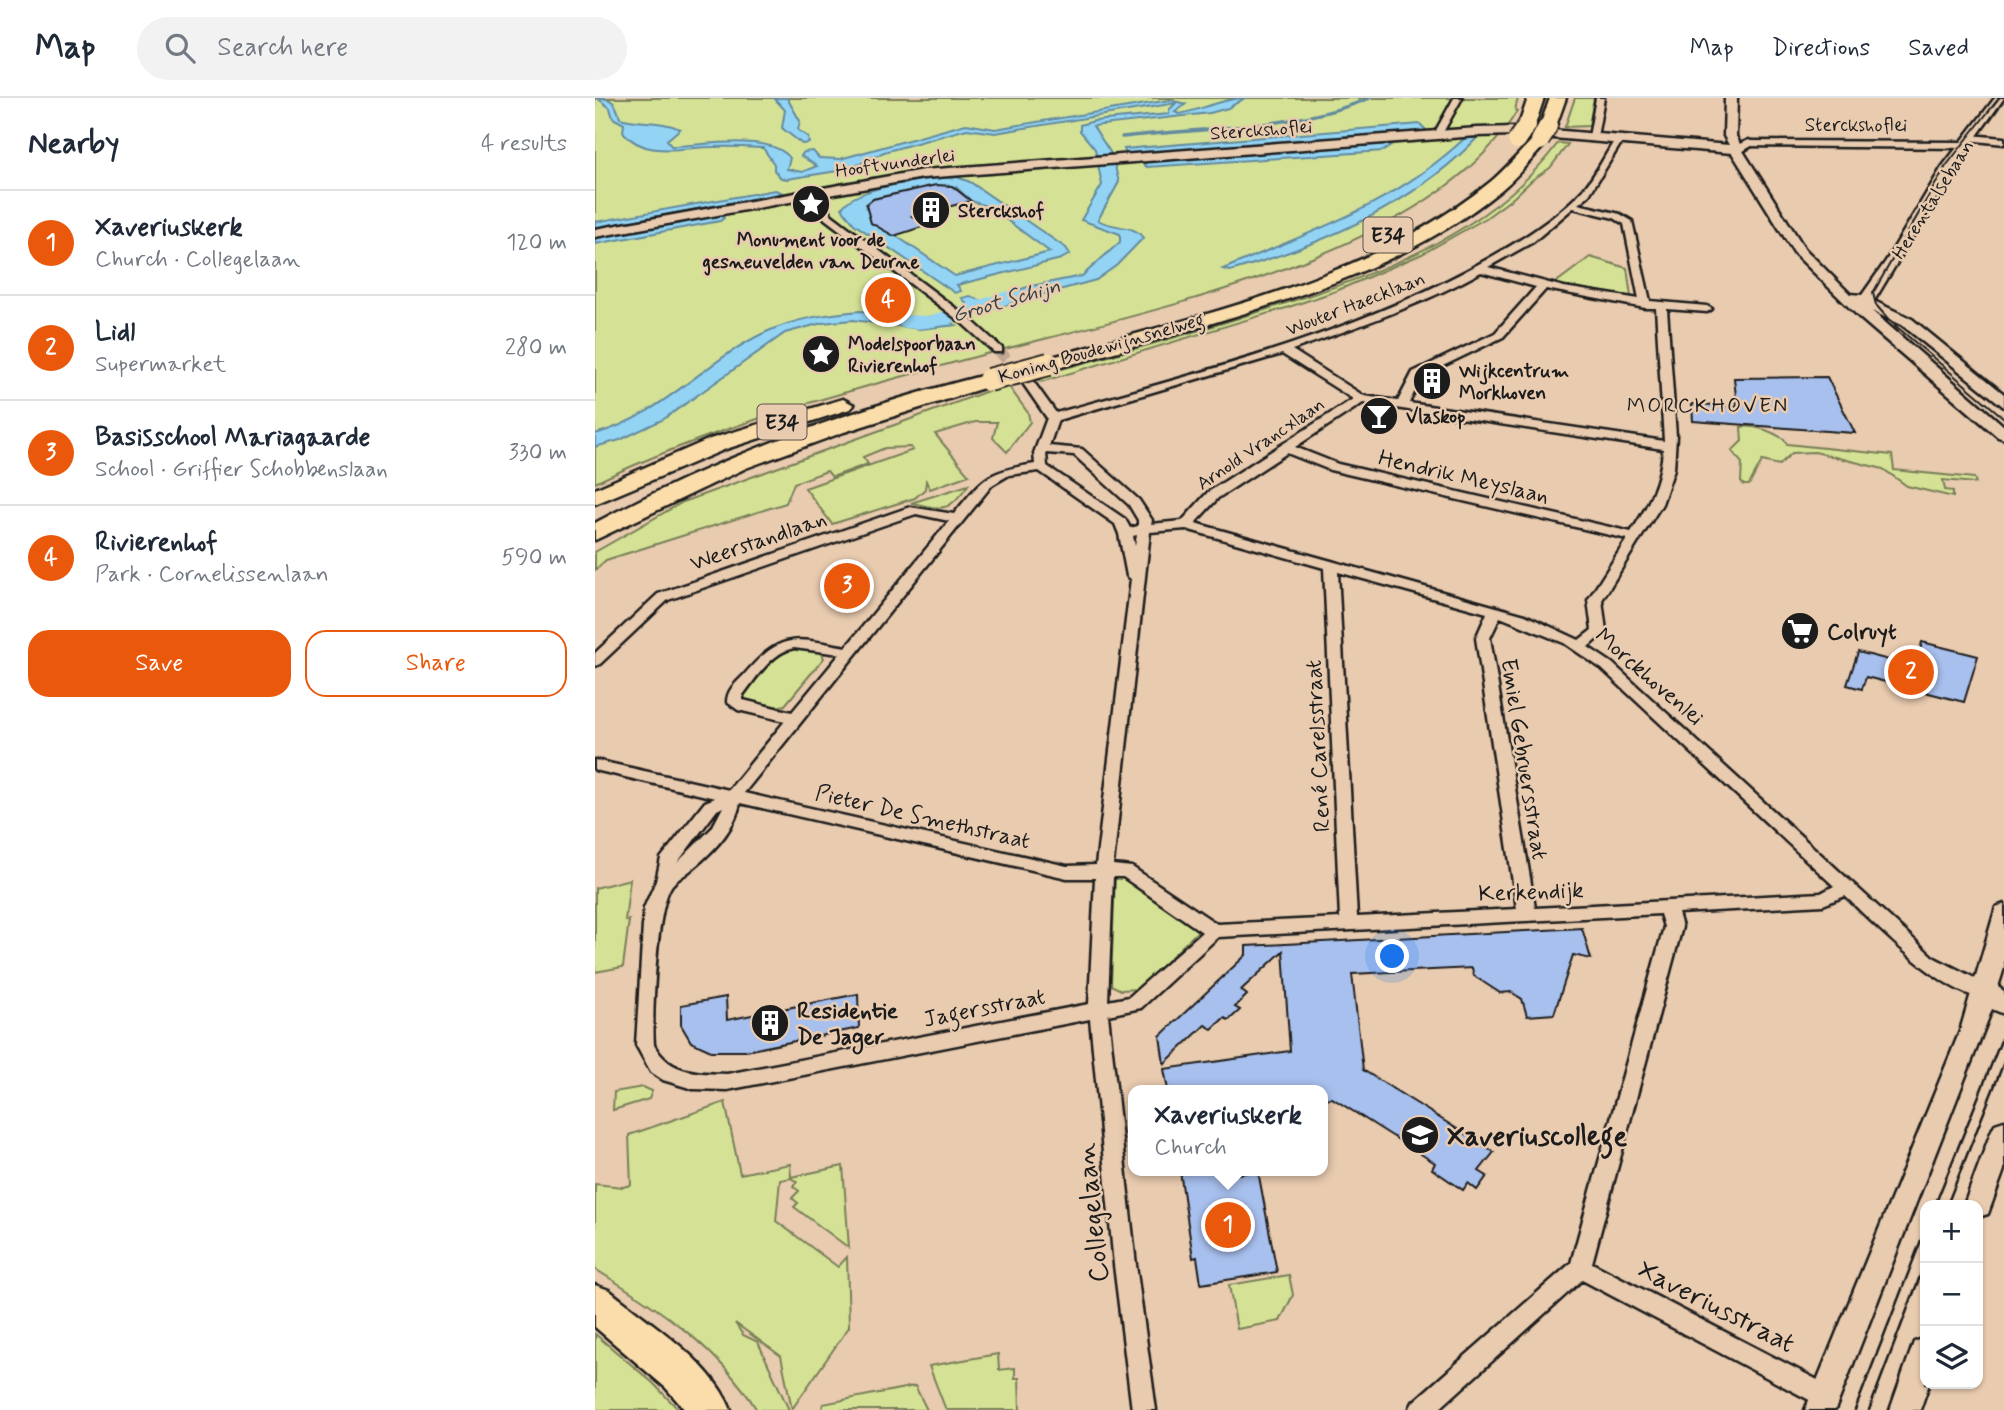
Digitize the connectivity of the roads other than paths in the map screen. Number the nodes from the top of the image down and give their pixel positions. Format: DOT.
graph roads {
  1 [pos="1458,98"];
  2 [pos="1536,98"];
  3 [pos="1558,98"];
  4 [pos="1600,98"];
  5 [pos="2001,98"];
  6 [pos="1731,104"];
  7 [pos="1447,121"];
  8 [pos="1467,132"];
  9 [pos="1438,134"];
  10 [pos="1593,138"];
  11 [pos="1619,139"];
  12 [pos="1966,141"];
  13 [pos="2004,141"];
  14 [pos="1740,145"];
  15 [pos="1078,162"];
  16 [pos="1575,206"];
  17 [pos="823,209"];
  18 [pos="595,233"];
  19 [pos="1480,268"];
  20 [pos="1542,287"];
  21 [pos="1645,305"];
  22 [pos="1661,306"];
  23 [pos="1865,308"];
  24 [pos="1707,309"];
  25 [pos="1283,349"];
  26 [pos="998,351"];
  27 [pos="1042,357"];
  28 [pos="983,374"];
  29 [pos="1026,379"];
  30 [pos="1361,399"];
  31 [pos="2004,402"];
  32 [pos="1401,406"];
  33 [pos="1053,418"];
  34 [pos="2004,434"];
  35 [pos="1670,446"];
  36 [pos="1286,448"];
  37 [pos="1042,449"];
  38 [pos="1041,467"];
  39 [pos="595,497"];
  40 [pos="958,519"];
  41 [pos="1186,526"];
  42 [pos="1146,528"];
  43 [pos="595,533"];
  44 [pos="1126,534"];
  45 [pos="1635,537"];
  46 [pos="1331,566"];
  47 [pos="1135,582"];
  48 [pos="1495,611"];
  49 [pos="1580,646"];
  50 [pos="851,652"];
  51 [pos="595,661"];
  52 [pos="796,718"];
  53 [pos="595,765"];
  54 [pos="733,796"];
  55 [pos="1103,872"];
  56 [pos="1847,888"];
  57 [pos="1668,910"];
  58 [pos="2004,913"];
  59 [pos="1527,915"];
  60 [pos="1349,924"];
  61 [pos="1214,931"];
  62 [pos="1996,992"];
  63 [pos="1098,1010"];
  64 [pos="2004,1132"];
  65 [pos="1980,1200"];
  66 [pos="1580,1268"];
  67 [pos="595,1303"];
  68 [pos="1920,1366"];
  69 [pos="1823,1403"];
  70 [pos="711,1410"];
  71 [pos="1144,1410"];
  72 [pos="1421,1410"];
  73 [pos="1905,1410"];
  1 -- 7 [label="street"];
  2 -- 27 [label="highway, Koning Boudewijnsnelweg / E34"];
  3 -- 27 [label="highway, Koning Boudewijnsnelweg / E34"];
  4 -- 10 [label="street"];
  5 -- 12 [label="street, Herentalsebaan"];
  6 -- 14 [label="street"];
  7 -- 8 [label="street"];
  7 -- 9 [label="street"];
  8 -- 9 [label="street, Sterckshoflei"];
  8 -- 10 [label="street, Sterckshoflei"];
  9 -- 15 [label="street, Sterckshoflei"];
  10 -- 11 [label="street, Sterckshoflei"];
  11 -- 14 [label="street, Sterckshoflei"];
  11 -- 16 [label="street, Wouter Haecklaan"];
  12 -- 13 [label="street, Sterckshoflei"];
  12 -- 14 [label="street, Sterckshoflei"];
  12 -- 23 [label="street, Herentalsebaan"];
  14 -- 23 [label="street"];
  15 -- 18 [label="street, Hooftvunderlei"];
  16 -- 19 [label="street, Wouter Haecklaan"];
  16 -- 21 [label="street"];
  17 -- 26 [label="street"];
  19 -- 20 [label="street"];
  19 -- 25 [label="street, Wouter Haecklaan"];
  20 -- 21 [label="street"];
  20 -- 32 [label="street"];
  21 -- 22 [label="street"];
  22 -- 24 [label="street"];
  22 -- 35 [label="street"];
  23 -- 31 [label="street"];
  23 -- 34 [label="street"];
  25 -- 30 [label="street"];
  25 -- 33 [label="street, Wouter Haecklaan"];
  27 -- 28 [label="highway, Koning Boudewijnsnelweg / E34, bridge"];
  28 -- 39 [label="highway, Koning Boudewijnsnelweg / E34"];
  28 -- 43 [label="highway, Koning Boudewijnsnelweg / E34"];
  29 -- 33 [label="street"];
  30 -- 32 [label="street"];
  30 -- 36 [label="street, Arnold Vrancxlaan"];
  32 -- 35 [label="street"];
  33 -- 37 [label="street"];
  35 -- 45 [label="street"];
  36 -- 41 [label="street, Arnold Vrancxlaan"];
  36 -- 45 [label="street, Hendrik Meyslaan"];
  37 -- 38 [label="street"];
  37 -- 42 [label="street"];
  38 -- 40 [label="street"];
  38 -- 44 [label="street"];
  40 -- 50 [label="street"];
  40 -- 51 [label="street, Weerstandlaan"];
  41 -- 42 [label="street, Morckhovenlei"];
  41 -- 46 [label="street, Morckhovenlei"];
  42 -- 44 [label="street, Morckhovenlei"];
  42 -- 47 [label="street, Collegelaan"];
  44 -- 47 [label="street, Collegelaan"];
  45 -- 49 [label="street"];
  46 -- 48 [label="street, Morckhovenlei"];
  46 -- 60 [label="street, René Carelsstraat"];
  47 -- 55 [label="street, Collegelaan"];
  48 -- 49 [label="street, Morckhovenlei"];
  48 -- 59 [label="street, Emiel Gebruersstraat"];
  49 -- 56 [label="street, Morckhovenlei"];
  50 -- 52 [label="street"];
  50 -- 52 [label="street"];
  52 -- 54 [label="street"];
  53 -- 54 [label="street"];
  54 -- 55 [label="street, Pieter De Smethstraat"];
  54 -- 63 [label="street, Jagersstraat"];
  55 -- 61 [label="street"];
  55 -- 63 [label="street, Collegelaan"];
  56 -- 57 [label="street, Kerkendijk"];
  56 -- 62 [label="street, Morckhovenlei"];
  57 -- 59 [label="street, Kerkendijk"];
  57 -- 66 [label="street"];
  58 -- 62 [label="street"];
  59 -- 60 [label="street, Kerkendijk"];
  60 -- 61 [label="street, Kerkendijk"];
  61 -- 63 [label="street"];
  62 -- 69 [label="street"];
  63 -- 71 [label="street, Collegelaan"];
  64 -- 65 [label="street"];
  66 -- 69 [label="street, Xaveriusstraat"];
  66 -- 72 [label="street"];
  67 -- 70 [label="highway"];
  68 -- 73 [label="street"];
}
